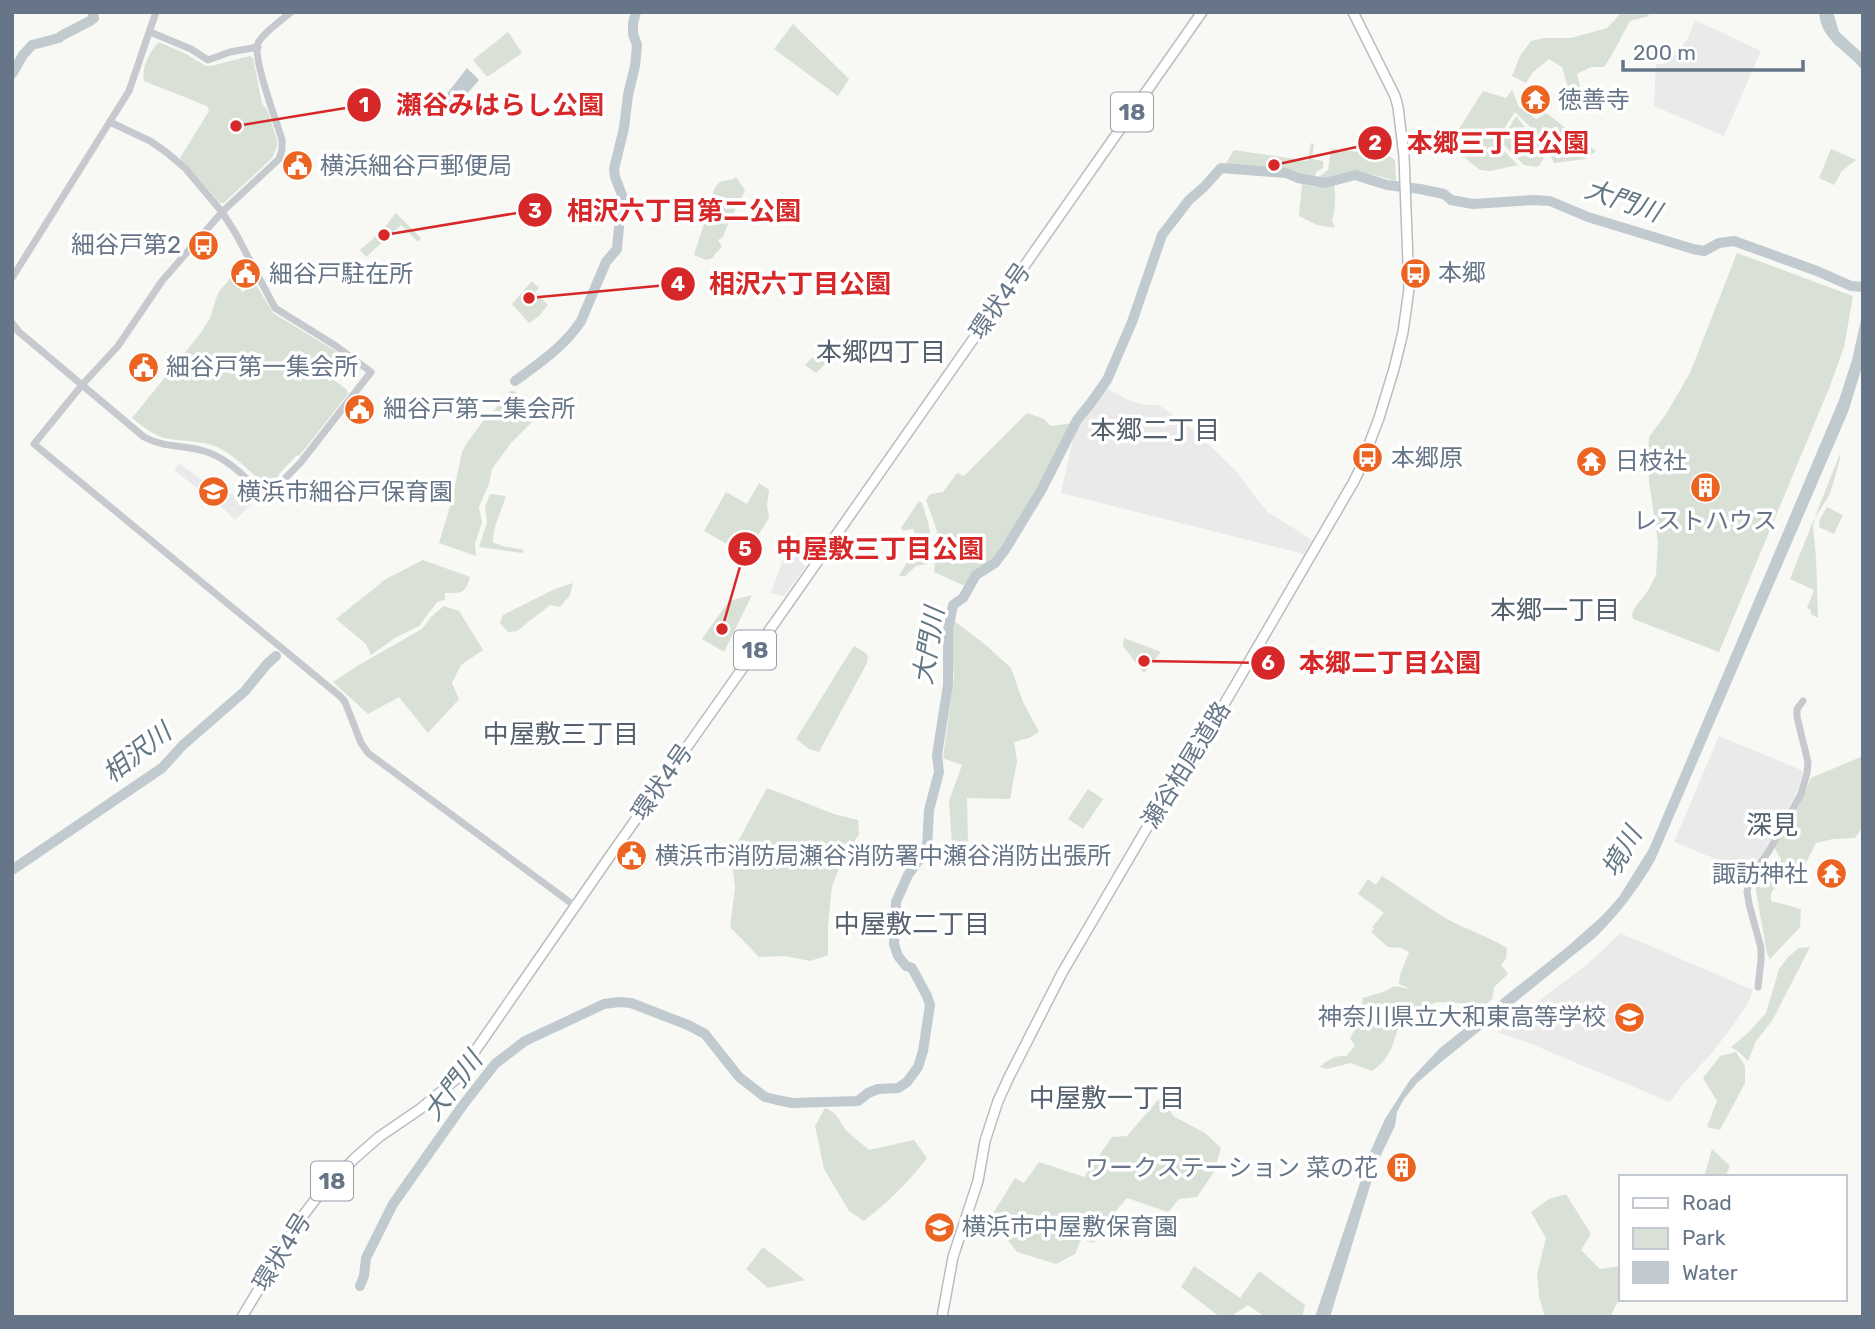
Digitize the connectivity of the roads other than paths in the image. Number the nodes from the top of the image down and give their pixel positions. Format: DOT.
graph roads {
  1 [pos="156,12"];
  2 [pos="291,12"];
  3 [pos="1202,12"];
  4 [pos="1353,12"];
  5 [pos="150,32"];
  6 [pos="258,47"];
  7 [pos="110,122"];
  8 [pos="222,212"];
  9 [pos="12,278"];
  10 [pos="12,323"];
  11 [pos="82,385"];
  12 [pos="1803,701"];
  13 [pos="575,906"];
  14 [pos="1758,987"];
  15 [pos="246,1316"];
  16 [pos="942,1317"];
  1 -- 5 [label="street"];
  2 -- 6 [label="street"];
  3 -- 13 [label="main road, 環状4号 / 18"];
  4 -- 16 [label="main road, 瀬谷柏尾道路"];
  5 -- 6 [label="street"];
  5 -- 7 [label="street"];
  6 -- 8 [label="street"];
  7 -- 8 [label="street"];
  7 -- 9 [label="street"];
  8 -- 11 [label="street"];
  8 -- 11 [label="street"];
  10 -- 11 [label="street"];
  11 -- 13 [label="street"];
  12 -- 14 [label="street"];
  13 -- 15 [label="main road, 環状4号 / 18"];
}
